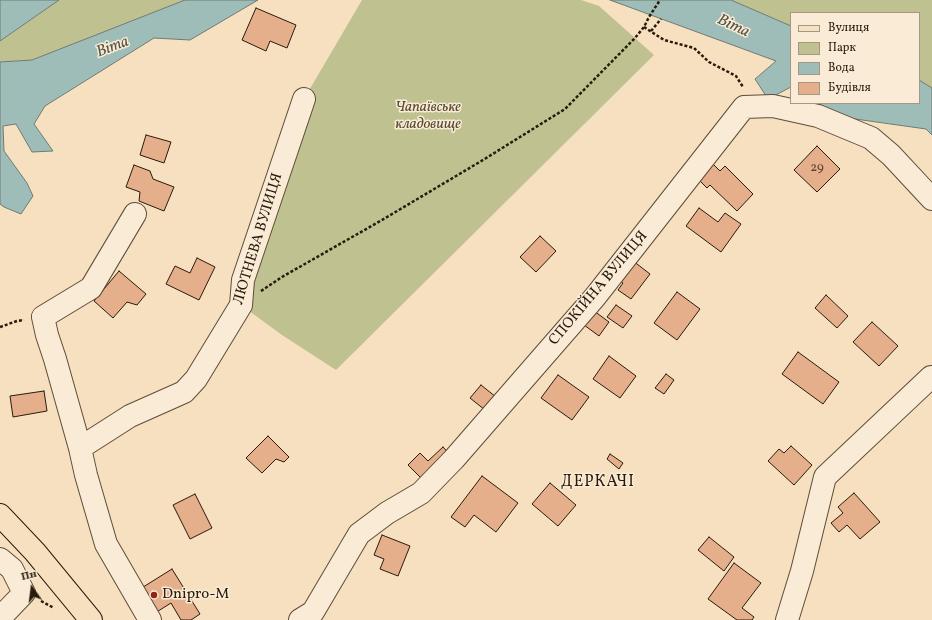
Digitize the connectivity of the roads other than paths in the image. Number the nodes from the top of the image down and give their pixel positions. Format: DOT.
graph roads {
  1 [pos="304,99"];
  2 [pos="932,199"];
  3 [pos="135,214"];
  4 [pos="931,377"];
  5 [pos="80,448"];
  6 [pos="0,515"];
  7 [pos="0,559"];
  8 [pos="311,617"];
  9 [pos="0,618"];
  10 [pos="91,620"];
  11 [pos="150,620"];
  12 [pos="787,620"];
  1 -- 5 [label="street, ЛЮТНЕВА ВУЛИЦЯ"];
  2 -- 8 [label="street, СПОКІЙНА ВУЛИЦЯ"];
  3 -- 5 [label="street"];
  4 -- 12 [label="street"];
  5 -- 11 [label="street"];
  6 -- 10 [label="main road"];
  7 -- 9 [label="street"];
}
